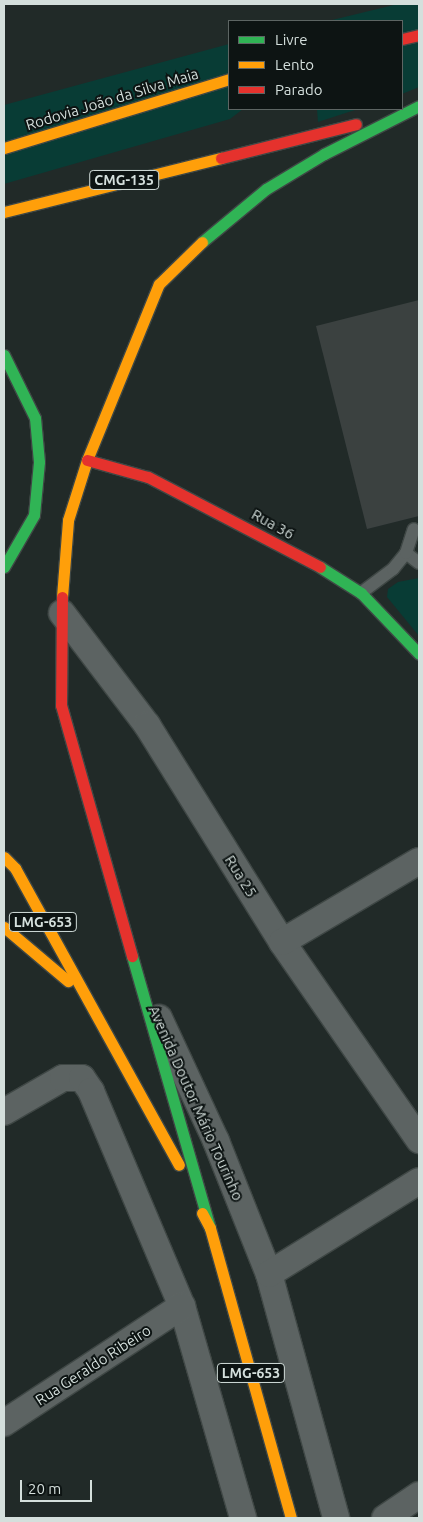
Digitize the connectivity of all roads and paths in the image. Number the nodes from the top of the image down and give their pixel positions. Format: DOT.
graph roads {
  1 [pos="419,35"];
  2 [pos="403,39"];
  3 [pos="228,79"];
  4 [pos="419,105"];
  5 [pos="403,110"];
  6 [pos="403,110"];
  7 [pos="4,148"];
  8 [pos="4,212"];
  9 [pos="4,355"];
  10 [pos="87,460"];
  11 [pos="414,529"];
  12 [pos="406,553"];
  13 [pos="419,563"];
  14 [pos="4,567"];
  15 [pos="361,593"];
  16 [pos="62,613"];
  17 [pos="419,654"];
  18 [pos="4,857"];
  19 [pos="419,862"];
  20 [pos="4,927"];
  21 [pos="282,942"];
  22 [pos="139,977"];
  23 [pos="78,990"];
  24 [pos="4,1112"];
  25 [pos="419,1140"];
  26 [pos="419,1181"];
  27 [pos="210,1228"];
  28 [pos="269,1274"];
  29 [pos="182,1306"];
  30 [pos="4,1424"];
  31 [pos="419,1496"];
  32 [pos="243,1518"];
  33 [pos="291,1518"];
  34 [pos="336,1518"];
  35 [pos="385,1518"];
  1 -- 2 [label="main road"];
  3 -- 7 [label="main road, Rodovia João da Silva Maia"];
  4 -- 6 [label="main road, CMG-135"];
  4 -- 10 [label="main road"];
  5 -- 8 [label="main road, CMG-135"];
  9 -- 14 [label="main road"];
  10 -- 15 [label="main road, Rua 36"];
  10 -- 16 [label="main road"];
  11 -- 12 [label="lane"];
  12 -- 13 [label="lane"];
  12 -- 15 [label="lane"];
  15 -- 17 [label="main road, Rua 36"];
  16 -- 21 [label="street, Rua 25"];
  16 -- 22 [label="main road"];
  18 -- 23 [label="main road, LMG-653"];
  19 -- 21 [label="street"];
  20 -- 23 [label="main road, LMG-653"];
  21 -- 25 [label="street, Rua 25"];
  22 -- 27 [label="main road"];
  22 -- 28 [label="street, Avenida Doutor Mário Tourinho"];
  23 -- 27 [label="main road, LMG-653"];
  24 -- 29 [label="street"];
  26 -- 28 [label="street"];
  27 -- 33 [label="main road, LMG-653"];
  28 -- 34 [label="street, Avenida Doutor Mário Tourinho"];
  29 -- 30 [label="street, Rua Geraldo Ribeiro"];
  29 -- 32 [label="street"];
  31 -- 35 [label="street"];
}
